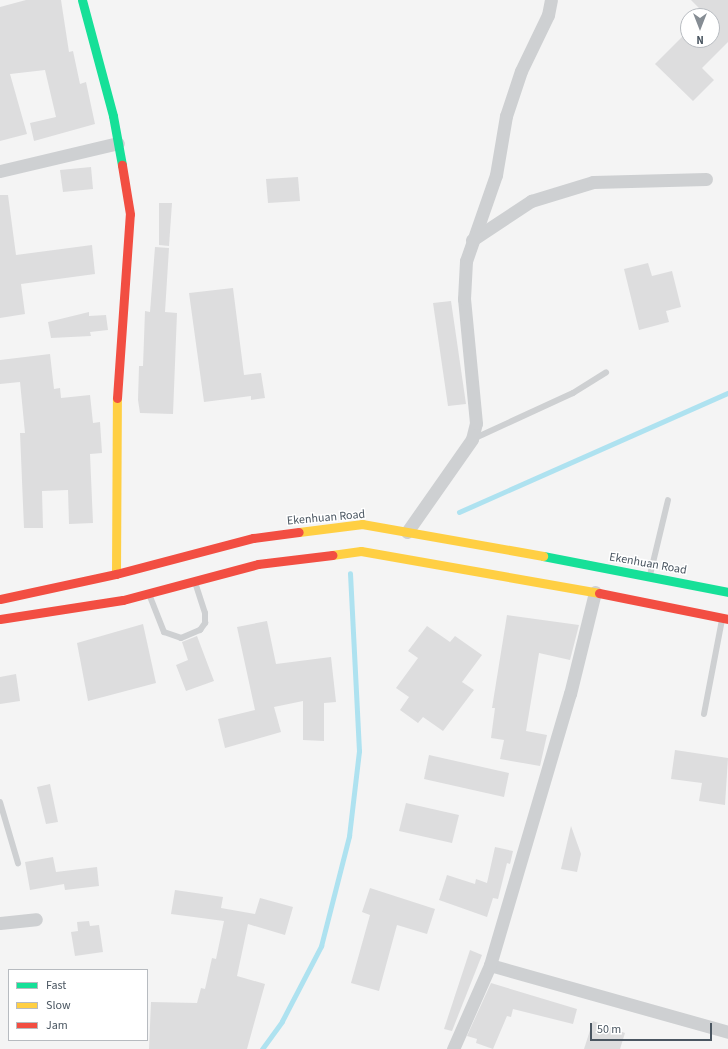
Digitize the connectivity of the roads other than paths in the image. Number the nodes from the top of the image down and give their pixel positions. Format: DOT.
graph roads {
  1 [pos="82,0"];
  2 [pos="551,0"];
  3 [pos="118,143"];
  4 [pos="0,171"];
  5 [pos="706,179"];
  6 [pos="472,240"];
  7 [pos="606,372"];
  8 [pos="472,439"];
  9 [pos="668,500"];
  10 [pos="407,532"];
  11 [pos="116,574"];
  12 [pos="650,575"];
  13 [pos="194,581"];
  14 [pos="595,592"];
  15 [pos="728,592"];
  16 [pos="148,593"];
  17 [pos="0,599"];
  18 [pos="0,619"];
  19 [pos="725,619"];
  20 [pos="704,714"];
  21 [pos="0,802"];
  22 [pos="18,863"];
  23 [pos="36,919"];
  24 [pos="0,923"];
  25 [pos="490,966"];
  26 [pos="728,1032"];
  27 [pos="453,1049"];
  1 -- 3 [label="main road"];
  2 -- 6 [label="street"];
  3 -- 4 [label="street"];
  3 -- 11 [label="main road"];
  5 -- 6 [label="street"];
  6 -- 8 [label="street"];
  7 -- 8 [label="lane"];
  8 -- 10 [label="street"];
  9 -- 12 [label="lane"];
  10 -- 11 [label="main road, Ekenhuan Road"];
  10 -- 12 [label="main road, Ekenhuan Road"];
  11 -- 17 [label="main road, Ekenhuan Road"];
  12 -- 15 [label="main road, Ekenhuan Road"];
  13 -- 14 [label="main road"];
  13 -- 16 [label="main road"];
  13 -- 16 [label="lane"];
  14 -- 19 [label="main road"];
  14 -- 25 [label="street"];
  16 -- 18 [label="main road"];
  19 -- 20 [label="lane"];
  21 -- 22 [label="lane"];
  23 -- 24 [label="street"];
  25 -- 26 [label="street"];
  25 -- 27 [label="street"];
}
